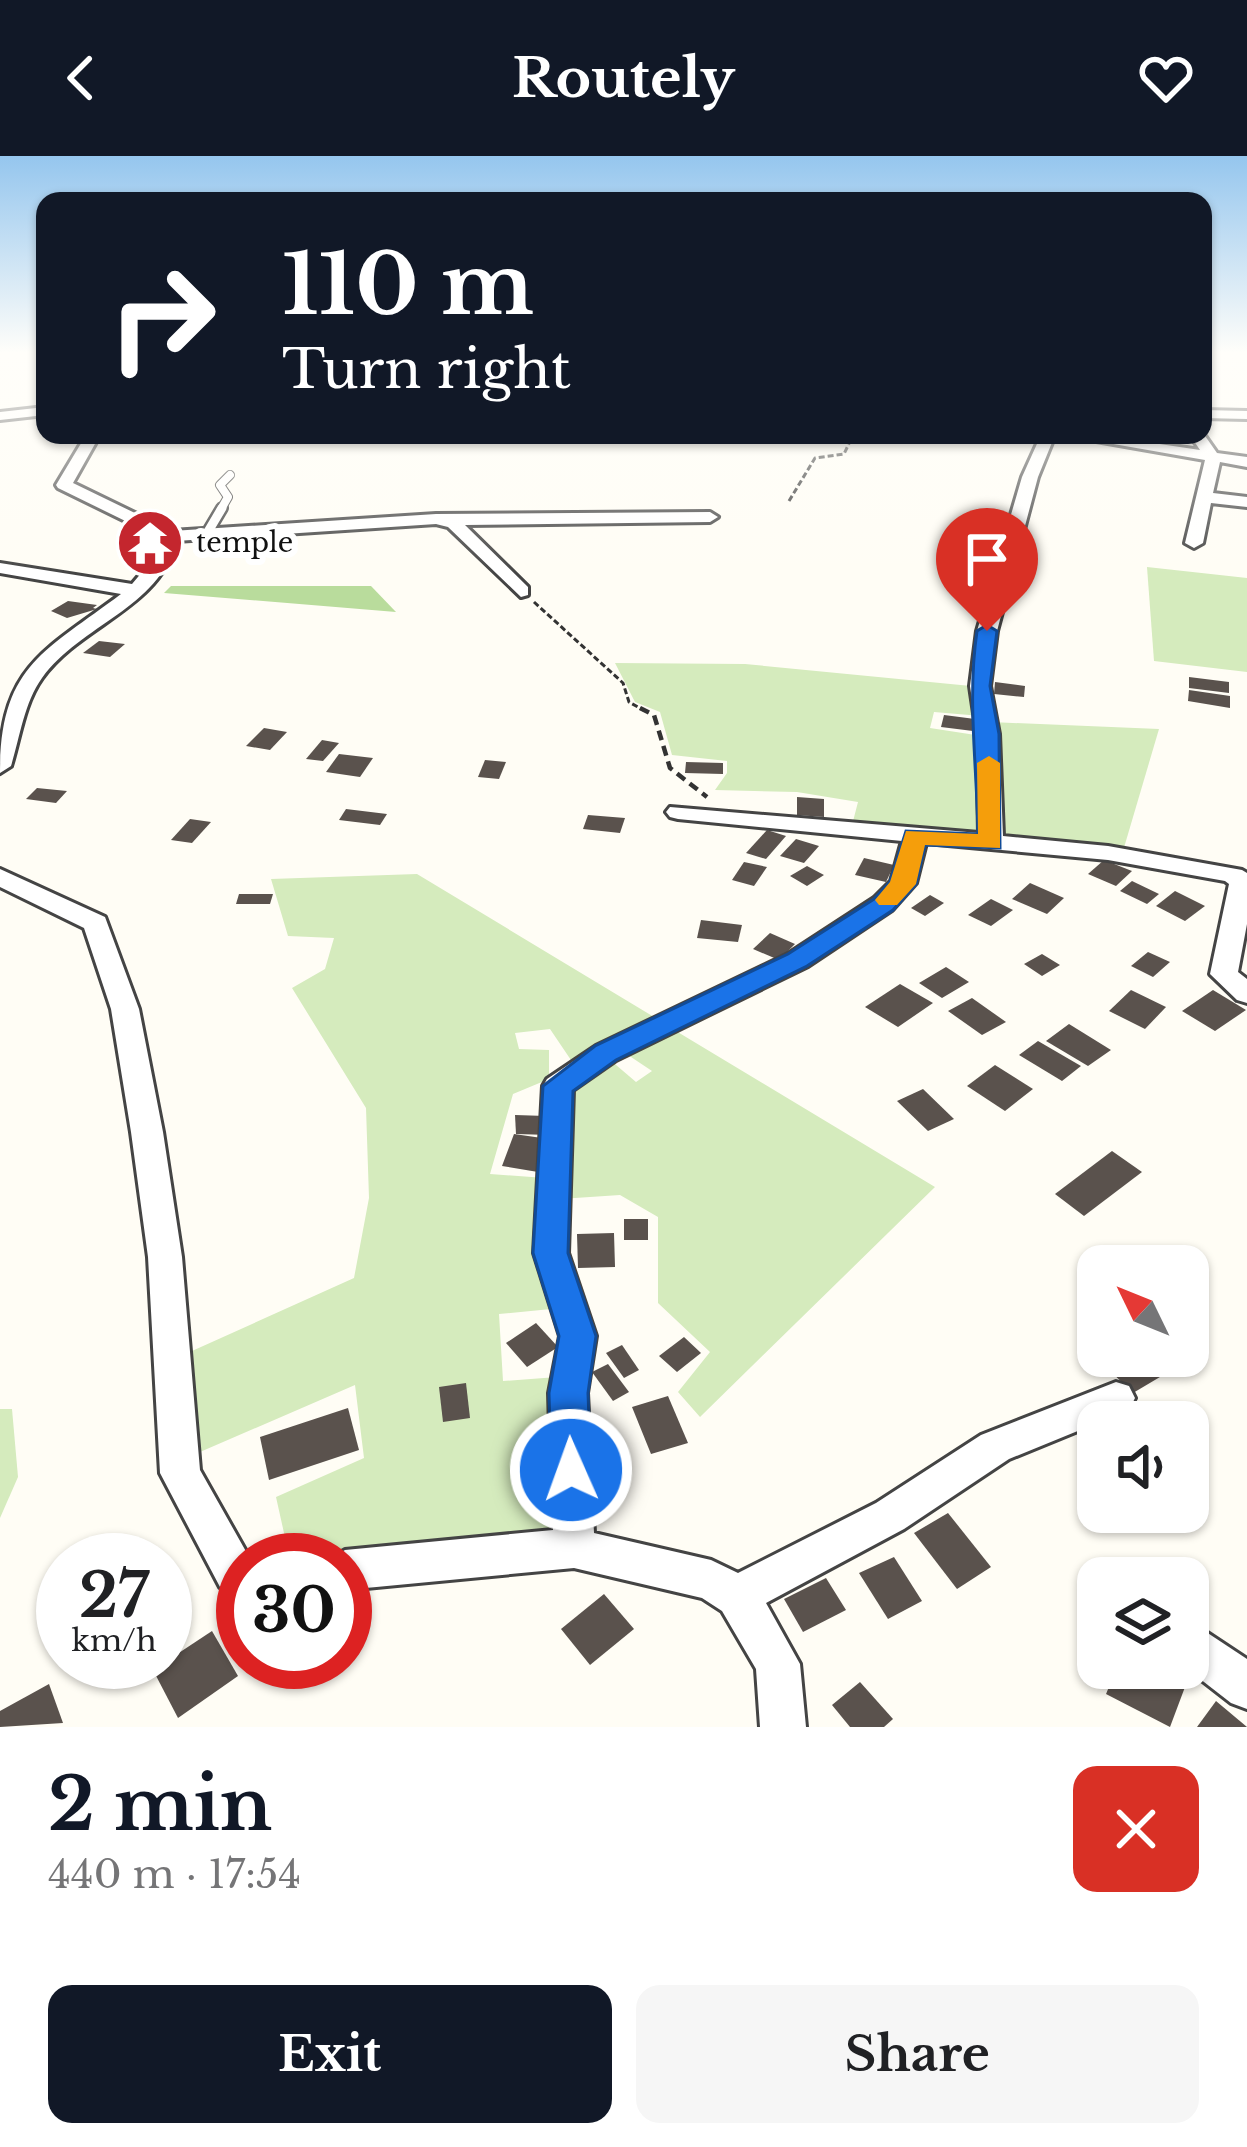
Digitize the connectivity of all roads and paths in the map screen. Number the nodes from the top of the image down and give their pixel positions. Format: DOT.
graph roads {
  1 [pos="87,444"];
  2 [pos="849,444"];
  3 [pos="1044,444"];
  4 [pos="1125,444"];
  5 [pos="1204,444"];
  6 [pos="1213,458"];
  7 [pos="1247,462"];
  8 [pos="230,475"];
  9 [pos="1204,497"];
  10 [pos="789,501"];
  11 [pos="1247,502"];
  12 [pos="710,517"];
  13 [pos="443,520"];
  14 [pos="206,535"];
  15 [pos="169,536"];
  16 [pos="1194,543"];
  17 [pos="0,568"];
  18 [pos="521,590"];
  19 [pos="138,591"];
  20 [pos="0,766"];
  21 [pos="677,812"];
  22 [pos="735,819"];
  23 [pos="915,837"];
  24 [pos="991,843"];
  25 [pos="0,877"];
  26 [pos="1247,994"];
  27 [pos="1116,1398"];
  28 [pos="216,1538"];
  29 [pos="574,1547"];
  30 [pos="372,1567"];
  31 [pos="737,1596"];
  32 [pos="1209,1658"];
  33 [pos="1247,1687"];
  34 [pos="783,1727"];
  1 -- 15 [label="street"];
  2 -- 10 [label="path"];
  3 -- 24 [label="street"];
  4 -- 6 [label="street"];
  5 -- 6 [label="street"];
  6 -- 7 [label="street"];
  6 -- 9 [label="street"];
  8 -- 14 [label="lane"];
  9 -- 11 [label="street"];
  9 -- 16 [label="street"];
  12 -- 13 [label="street"];
  13 -- 14 [label="street"];
  13 -- 18 [label="street"];
  14 -- 15 [label="street"];
  15 -- 19 [label="street"];
  17 -- 19 [label="street"];
  18 -- 22 [label="path"];
  19 -- 20 [label="street"];
  21 -- 22 [label="street"];
  22 -- 23 [label="street"];
  23 -- 24 [label="street"];
  23 -- 29 [label="street"];
  24 -- 26 [label="street"];
  25 -- 28 [label="street"];
  27 -- 31 [label="street"];
  29 -- 30 [label="street"];
  29 -- 31 [label="street"];
  31 -- 34 [label="street"];
  32 -- 33 [label="street"];
}
